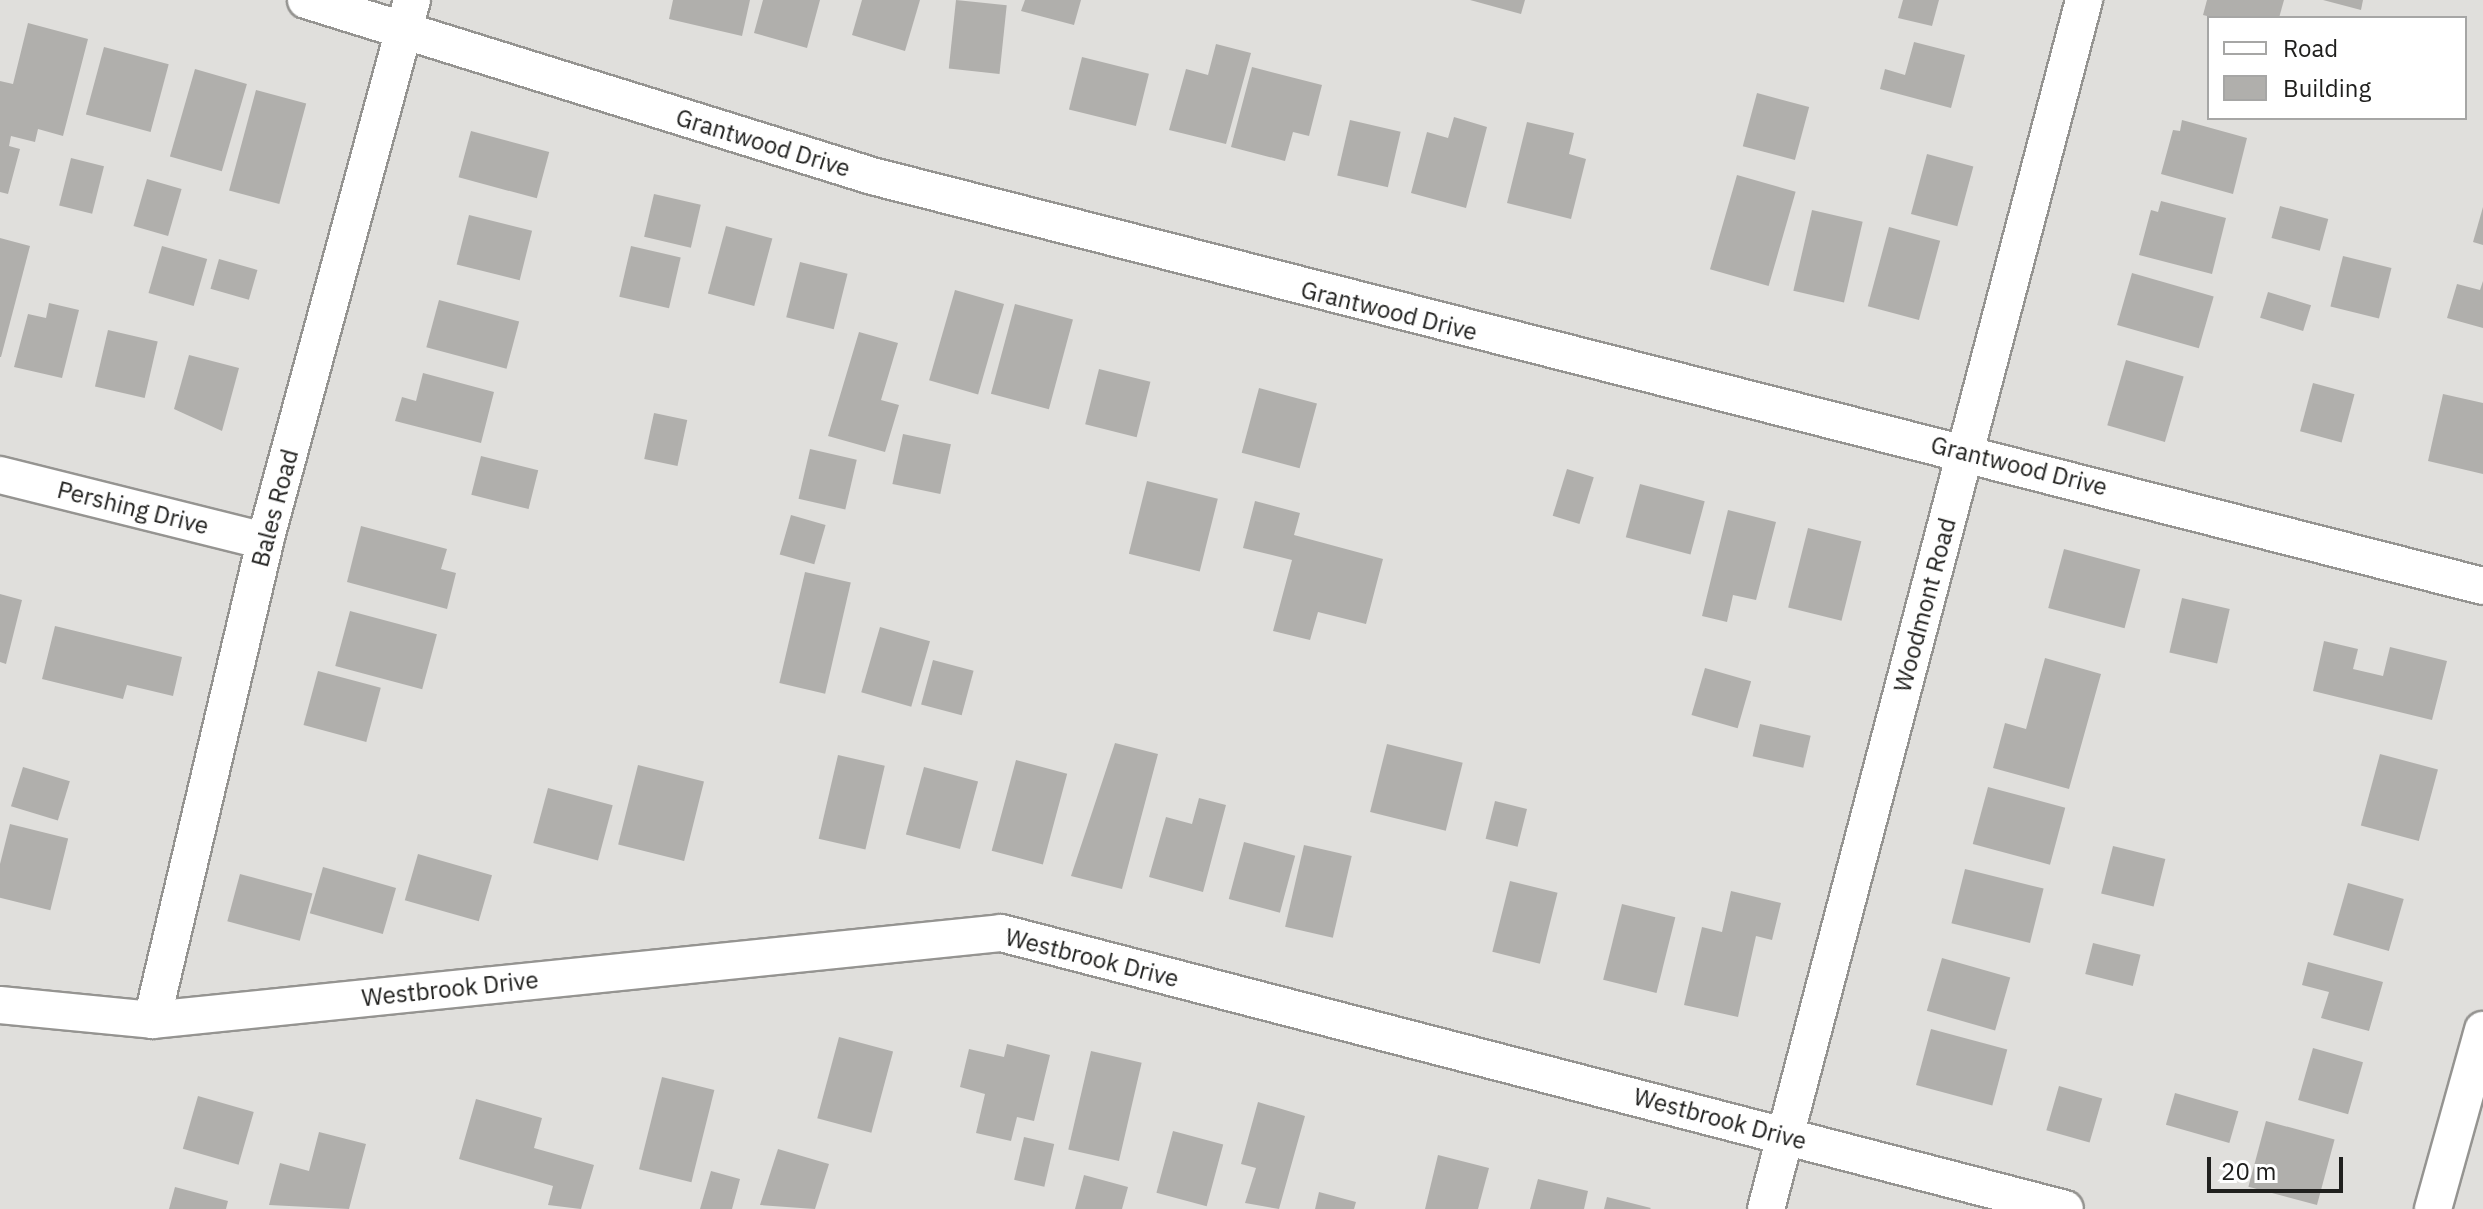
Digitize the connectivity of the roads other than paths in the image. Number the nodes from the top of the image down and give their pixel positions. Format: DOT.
graph roads {
  1 [pos="306,0"];
  2 [pos="2084,0"];
  3 [pos="408,13"];
  4 [pos="1966,451"];
  5 [pos="0,475"];
  6 [pos="265,541"];
  7 [pos="2483,586"];
  8 [pos="0,1005"];
  9 [pos="152,1020"];
  10 [pos="2483,1030"];
  11 [pos="1785,1136"];
  12 [pos="1766,1209"];
  13 [pos="2065,1209"];
  14 [pos="2433,1209"];
  1 -- 3 [label="street, Grantwood Drive"];
  2 -- 4 [label="street, Woodmont Road"];
  3 -- 4 [label="street, Grantwood Drive"];
  3 -- 6 [label="street, Bales Road"];
  4 -- 7 [label="street, Grantwood Drive"];
  4 -- 11 [label="street, Woodmont Road"];
  5 -- 6 [label="street, Pershing Drive"];
  6 -- 9 [label="street, Bales Road"];
  8 -- 9 [label="street, Westbrook Drive"];
  9 -- 11 [label="street, Westbrook Drive"];
  10 -- 14 [label="street"];
  11 -- 12 [label="street, Woodmont Road"];
  11 -- 13 [label="street, Westbrook Drive"];
}
